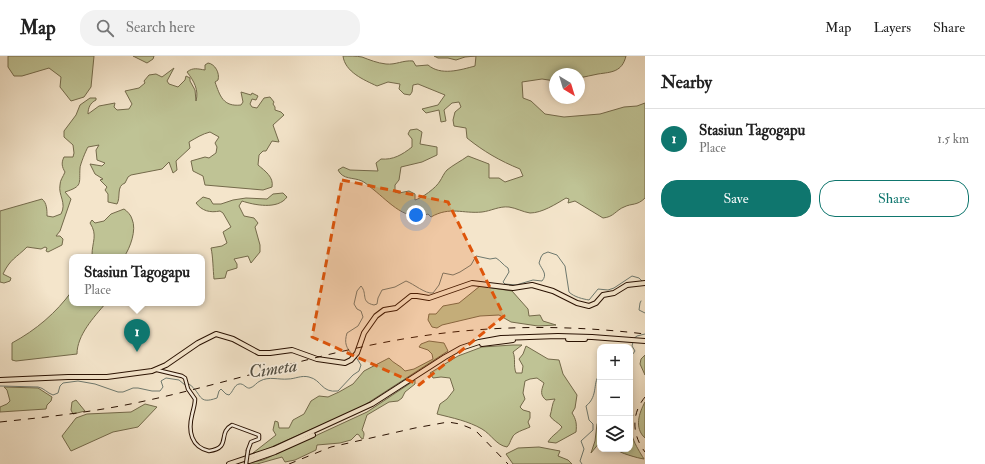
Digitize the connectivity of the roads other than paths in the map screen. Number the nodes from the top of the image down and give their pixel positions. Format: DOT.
graph roads {
  1 [pos="644,283"];
  2 [pos="516,339"];
  3 [pos="645,343"];
  4 [pos="157,370"];
  5 [pos="0,380"];
  6 [pos="229,464"];
  7 [pos="238,464"];
  8 [pos="246,464"];
  1 -- 4 [label="highway"];
  2 -- 3 [label="highway"];
  2 -- 6 [label="highway"];
  2 -- 7 [label="highway"];
  4 -- 5 [label="highway"];
  4 -- 8 [label="street, bridge"];
}
